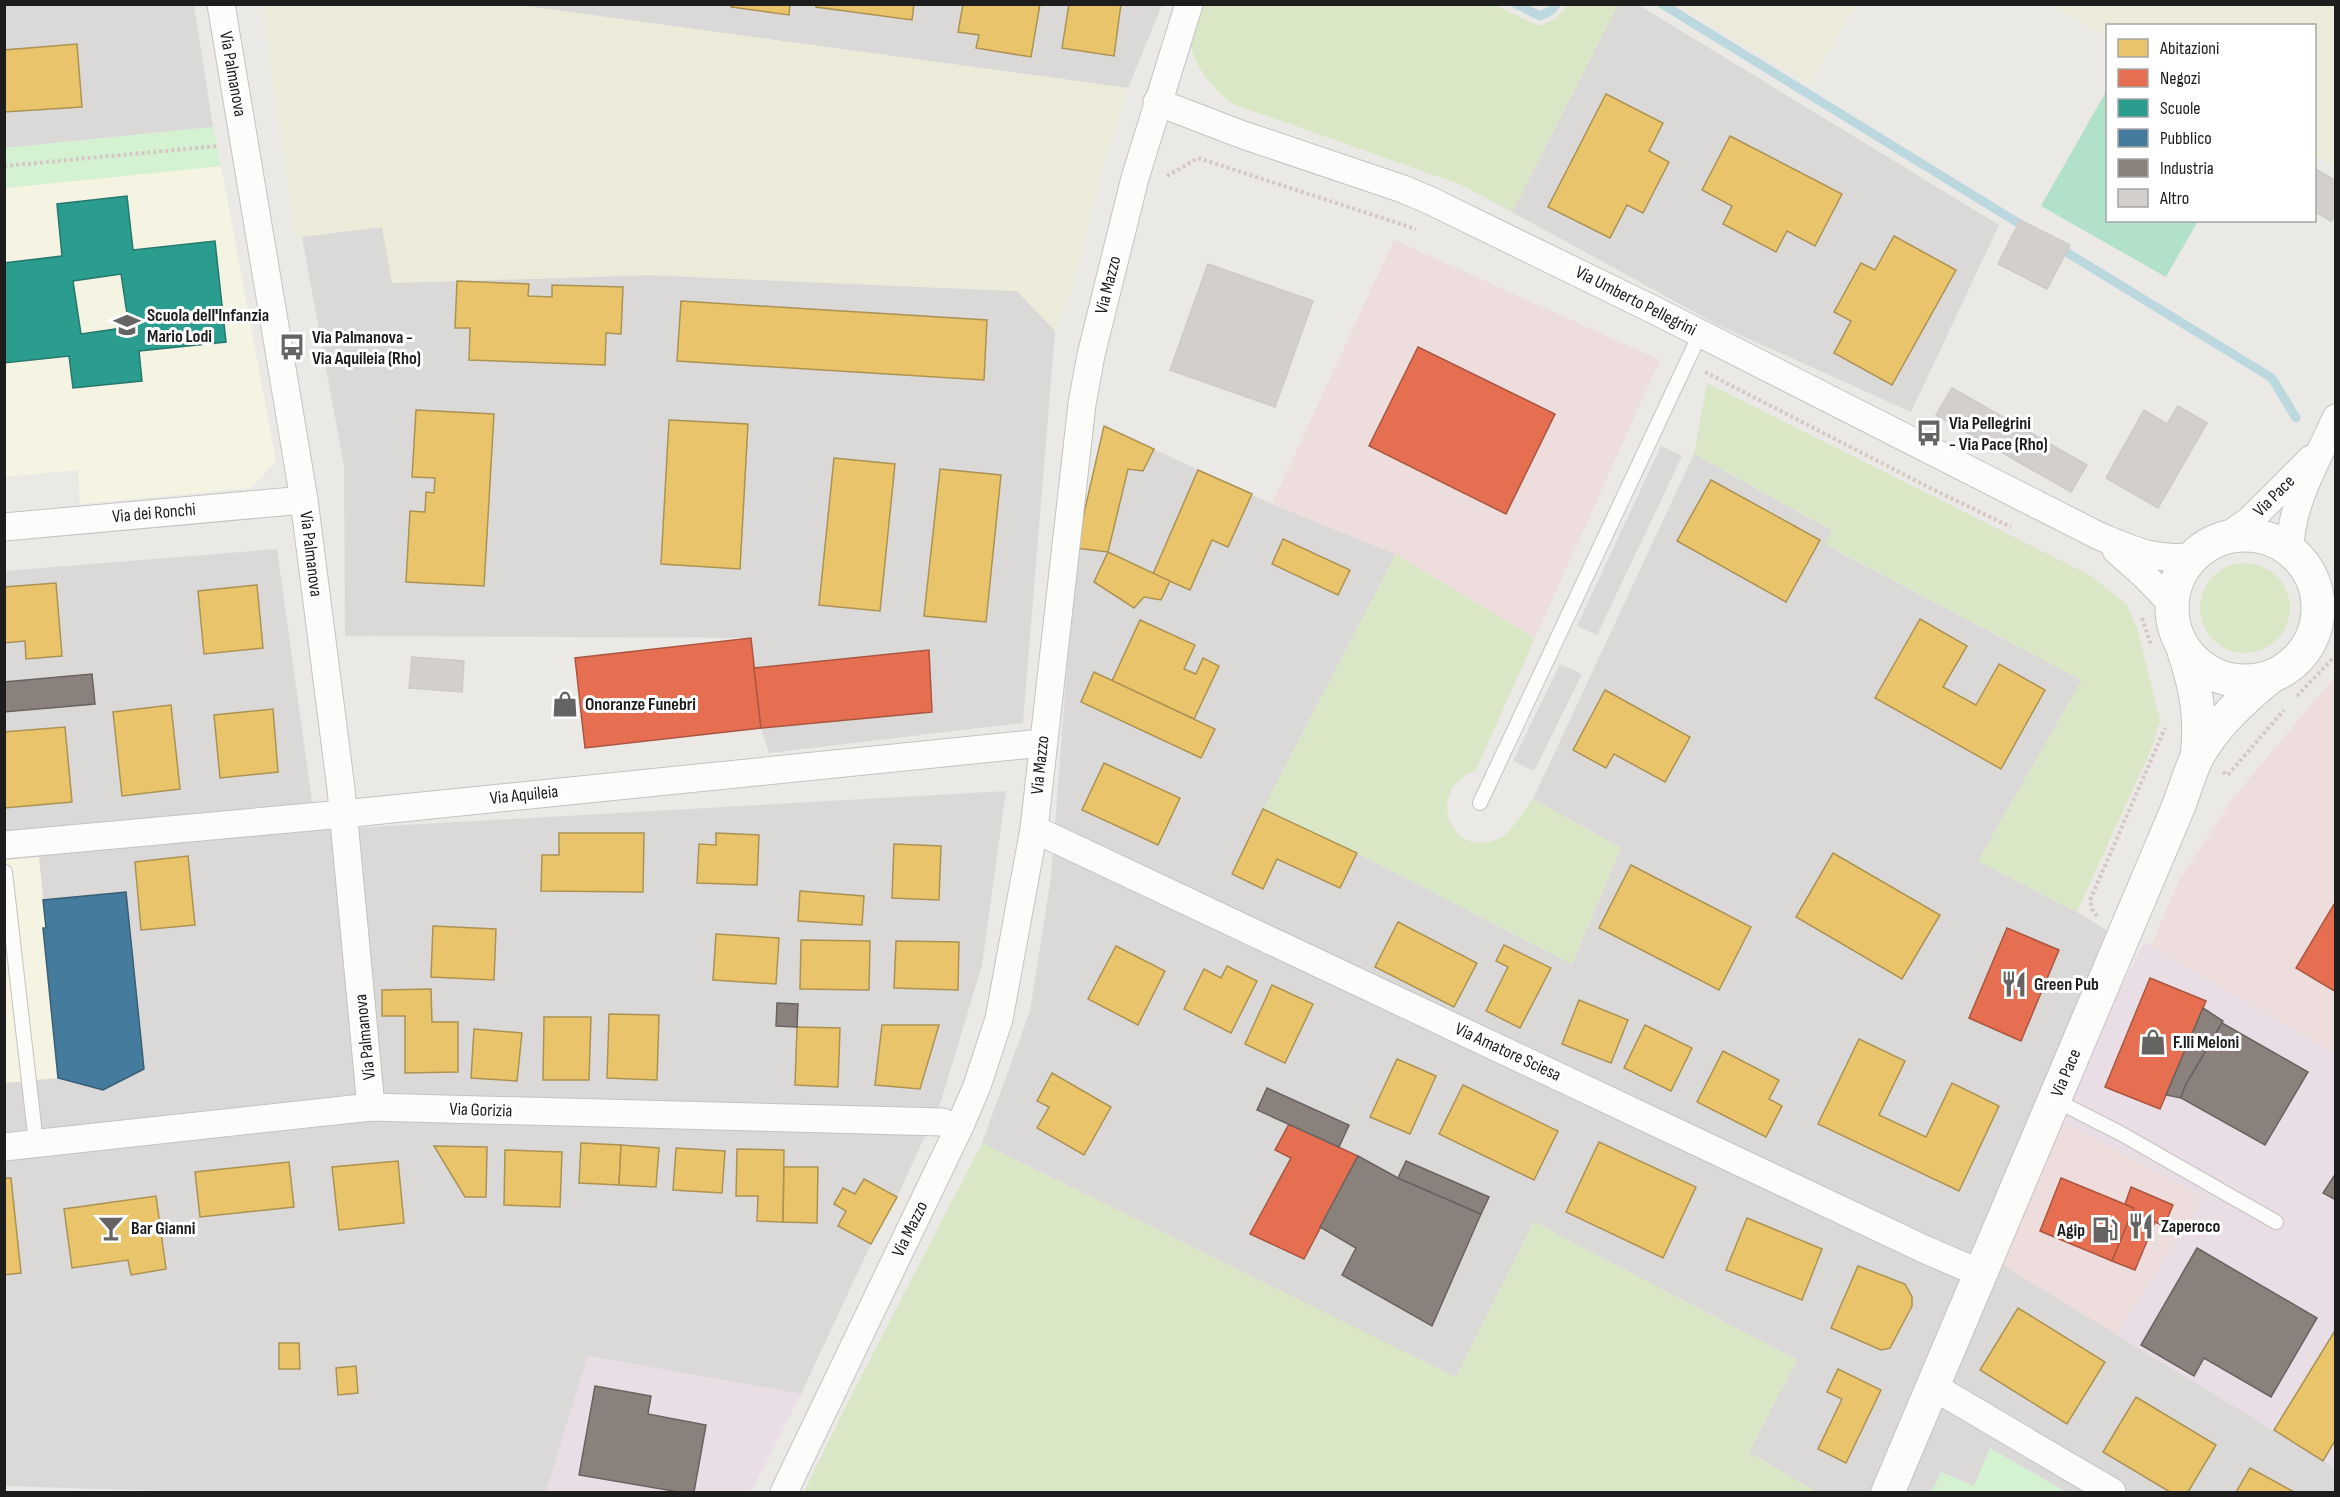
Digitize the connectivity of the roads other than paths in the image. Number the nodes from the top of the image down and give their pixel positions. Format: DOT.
graph roads {
  1 [pos="221,4"];
  2 [pos="1189,4"];
  3 [pos="1157,102"];
  4 [pos="1700,334"];
  5 [pos="2334,421"];
  6 [pos="2328,458"];
  7 [pos="304,500"];
  8 [pos="4,527"];
  9 [pos="2099,536"];
  10 [pos="2223,539"];
  11 [pos="2294,554"];
  12 [pos="2194,556"];
  13 [pos="2336,562"];
  14 [pos="2172,604"];
  15 [pos="2336,616"];
  16 [pos="2168,651"];
  17 [pos="2322,651"];
  18 [pos="2270,678"];
  19 [pos="1042,743"];
  20 [pos="2206,763"];
  21 [pos="1480,803"];
  22 [pos="343,814"];
  23 [pos="1034,829"];
  24 [pos="4,845"];
  25 [pos="5,872"];
  26 [pos="2055,1100"];
  27 [pos="371,1107"];
  28 [pos="959,1128"];
  29 [pos="36,1143"];
  30 [pos="4,1147"];
  31 [pos="2276,1222"];
  32 [pos="1982,1274"];
  33 [pos="1934,1387"];
  34 [pos="784,1492"];
  35 [pos="1888,1492"];
  36 [pos="2112,1492"];
  1 -- 7 [label="street, Via Palmanova"];
  2 -- 3 [label="street, Via Mazzo"];
  3 -- 4 [label="street, Via Umberto Pellegrini"];
  3 -- 19 [label="street, Via Mazzo"];
  4 -- 9 [label="street, Via Umberto Pellegrini"];
  4 -- 21 [label="lane"];
  5 -- 6 [label="street, Via Pace"];
  6 -- 10 [label="street, Via Pace"];
  6 -- 11 [label="street, Via Pace"];
  7 -- 8 [label="street, Via dei Ronchi"];
  7 -- 22 [label="street, Via Palmanova"];
  9 -- 12 [label="street"];
  9 -- 14 [label="street"];
  10 -- 11 [label="street"];
  10 -- 12 [label="street"];
  11 -- 13 [label="street"];
  11 -- 17 [label="street"];
  12 -- 14 [label="street"];
  14 -- 16 [label="street"];
  15 -- 17 [label="street"];
  16 -- 18 [label="street"];
  16 -- 20 [label="street, Via Pace"];
  17 -- 18 [label="street"];
  18 -- 20 [label="street, Via Pace"];
  19 -- 22 [label="street, Via Aquileia"];
  19 -- 23 [label="street, Via Mazzo"];
  20 -- 26 [label="street, Via Pace"];
  22 -- 24 [label="street, Via Aquileia"];
  22 -- 27 [label="street, Via Palmanova"];
  23 -- 28 [label="street, Via Mazzo"];
  23 -- 32 [label="street, Via Amatore Sciesa"];
  25 -- 29 [label="lane"];
  26 -- 31 [label="lane"];
  26 -- 32 [label="street, Via Pace"];
  27 -- 28 [label="street, Via Gorizia"];
  27 -- 29 [label="street, Via Gorizia"];
  28 -- 34 [label="street, Via Mazzo"];
  29 -- 30 [label="street, Via Gorizia"];
  32 -- 33 [label="street, Via Pace"];
  33 -- 35 [label="street, Via Pace"];
  33 -- 36 [label="street"];
}
